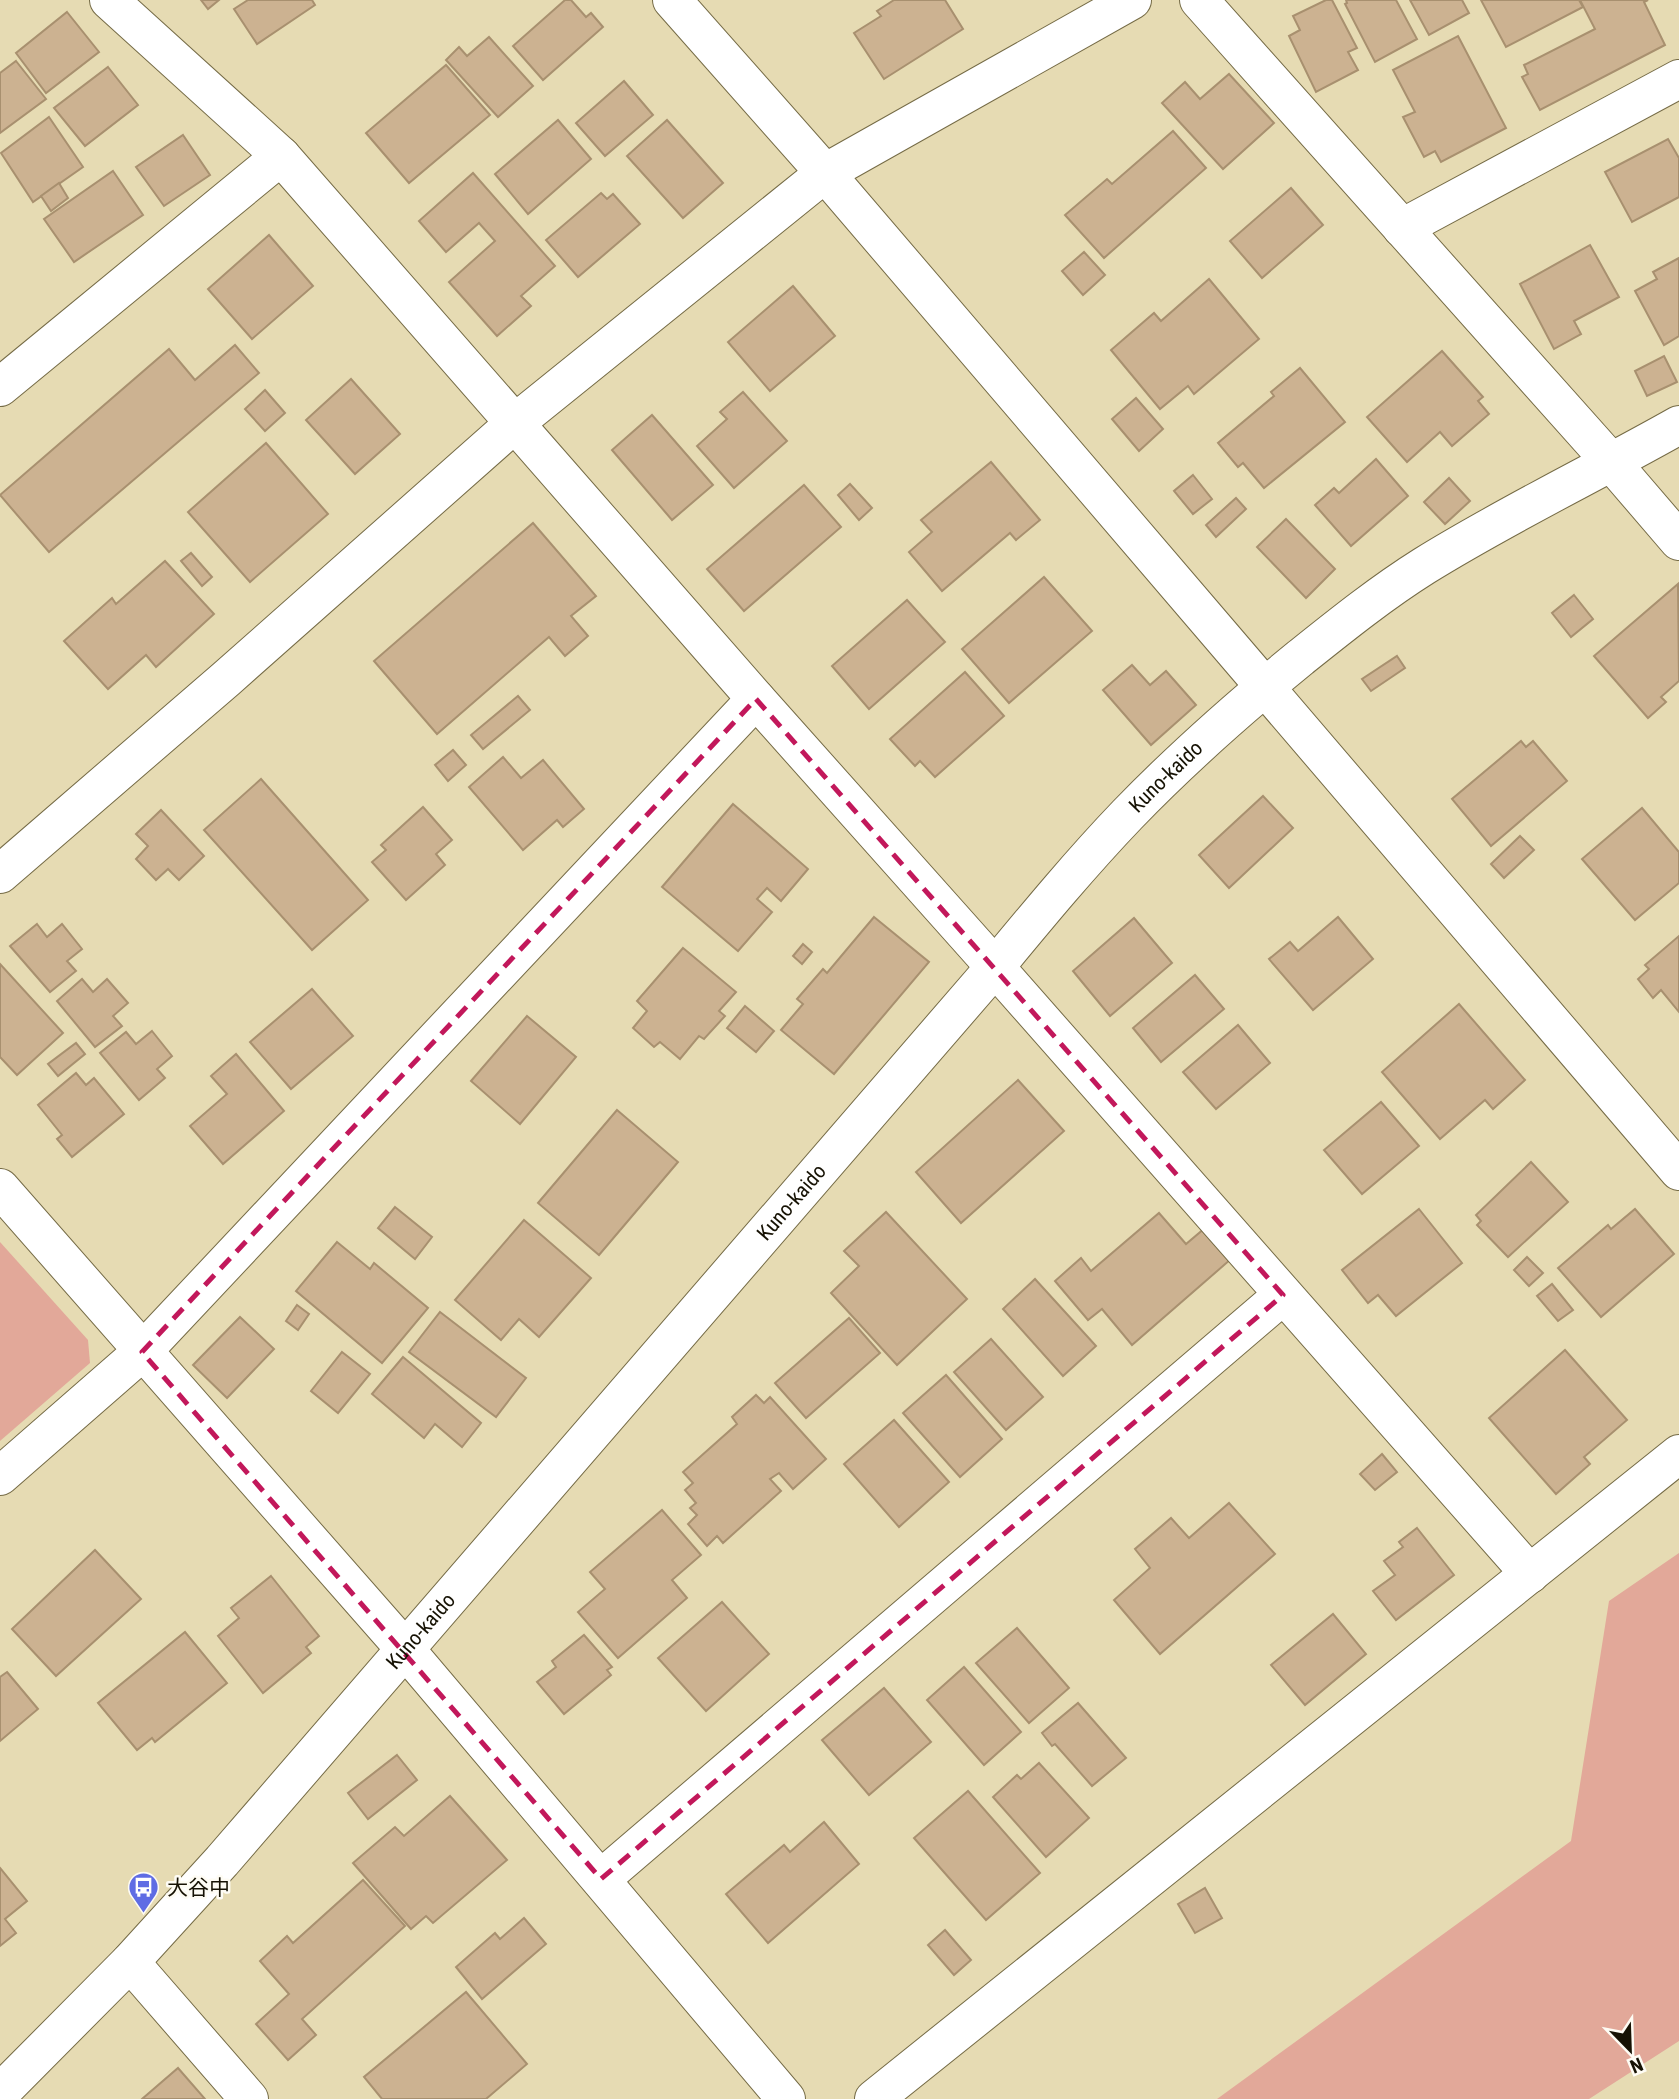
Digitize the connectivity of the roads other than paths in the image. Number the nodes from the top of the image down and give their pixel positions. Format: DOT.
graph roads {
  1 [pos="108,0"];
  2 [pos="671,0"];
  3 [pos="1132,0"];
  4 [pos="1199,0"];
  5 [pos="1679,79"];
  6 [pos="281,156"];
  7 [pos="825,173"];
  8 [pos="1402,228"];
  9 [pos="0,387"];
  10 [pos="515,423"];
  11 [pos="1679,425"];
  12 [pos="1612,463"];
  13 [pos="1679,541"];
  14 [pos="1264,687"];
  15 [pos="756,699"];
  16 [pos="0,874"];
  17 [pos="995,967"];
  18 [pos="1679,1171"];
  19 [pos="0,1188"];
  20 [pos="1283,1295"];
  21 [pos="142,1352"];
  22 [pos="1679,1454"];
  23 [pos="0,1476"];
  24 [pos="1530,1574"];
  25 [pos="405,1649"];
  26 [pos="601,1879"];
  27 [pos="130,1962"];
  28 [pos="0,2094"];
  29 [pos="249,2099"];
  30 [pos="786,2099"];
  31 [pos="874,2099"];
  1 -- 6 [label="street"];
  2 -- 7 [label="street"];
  3 -- 7 [label="street"];
  4 -- 8 [label="street"];
  5 -- 8 [label="street"];
  6 -- 9 [label="street"];
  6 -- 10 [label="street"];
  7 -- 10 [label="street"];
  7 -- 14 [label="street"];
  8 -- 12 [label="street"];
  10 -- 15 [label="street"];
  10 -- 16 [label="street"];
  11 -- 12 [label="street, Kuno-kaido"];
  12 -- 13 [label="street"];
  12 -- 14 [label="street, Kuno-kaido"];
  14 -- 17 [label="street, Kuno-kaido"];
  14 -- 18 [label="street"];
  15 -- 17 [label="street"];
  15 -- 21 [label="street"];
  17 -- 20 [label="street"];
  17 -- 25 [label="street, Kuno-kaido"];
  19 -- 21 [label="street"];
  20 -- 24 [label="street"];
  20 -- 26 [label="street"];
  21 -- 23 [label="street"];
  21 -- 25 [label="street"];
  22 -- 24 [label="street"];
  24 -- 31 [label="street"];
  25 -- 26 [label="street"];
  25 -- 27 [label="street, Kuno-kaido"];
  26 -- 30 [label="street"];
  27 -- 28 [label="street, Kuno-kaido"];
  27 -- 29 [label="street"];
}
